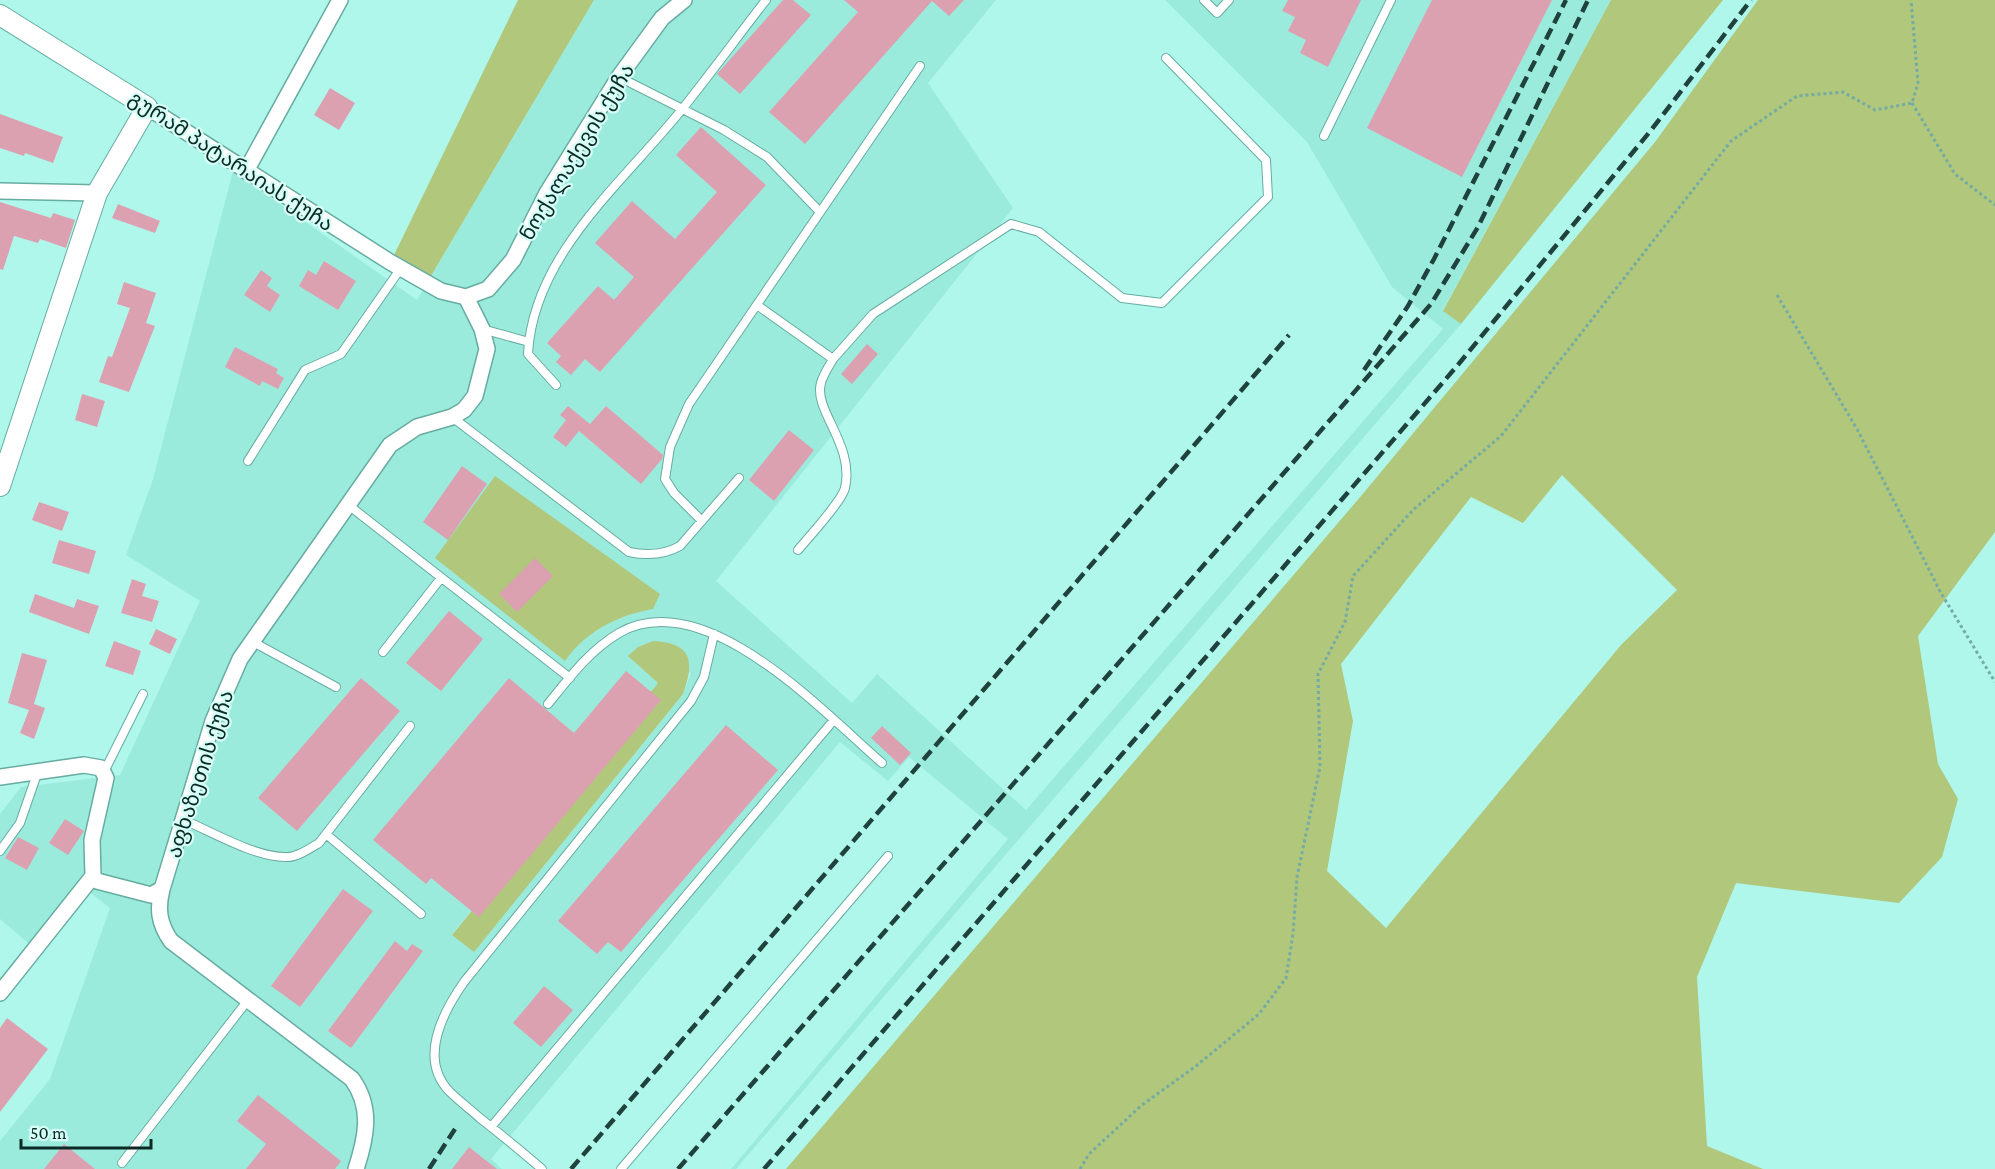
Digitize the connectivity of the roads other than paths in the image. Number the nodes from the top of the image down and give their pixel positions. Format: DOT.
graph roads {
  1 [pos="340,0"];
  2 [pos="684,0"];
  3 [pos="766,0"];
  4 [pos="1203,0"];
  5 [pos="1229,0"];
  6 [pos="1391,0"];
  7 [pos="0,15"];
  8 [pos="1166,58"];
  9 [pos="920,66"];
  10 [pos="619,76"];
  11 [pos="147,107"];
  12 [pos="682,109"];
  13 [pos="1324,136"];
  14 [pos="246,171"];
  15 [pos="0,190"];
  16 [pos="98,193"];
  17 [pos="820,212"];
  18 [pos="401,268"];
  19 [pos="466,297"];
  20 [pos="757,305"];
  21 [pos="482,329"];
  22 [pos="529,342"];
  23 [pos="833,358"];
  24 [pos="556,386"];
  25 [pos="452,417"];
  26 [pos="248,461"];
  27 [pos="739,478"];
  28 [pos="0,486"];
  29 [pos="347,504"];
  30 [pos="702,521"];
  31 [pos="798,550"];
  32 [pos="441,578"];
  33 [pos="714,634"];
  34 [pos="253,642"];
  35 [pos="383,652"];
  36 [pos="570,678"];
  37 [pos="336,687"];
  38 [pos="143,694"];
  39 [pos="548,704"];
  40 [pos="833,721"];
  41 [pos="410,726"];
  42 [pos="882,763"];
  43 [pos="38,771"];
  44 [pos="104,774"];
  45 [pos="0,777"];
  46 [pos="184,820"];
  47 [pos="326,834"];
  48 [pos="0,851"];
  49 [pos="888,856"];
  50 [pos="93,876"];
  51 [pos="162,889"];
  52 [pos="421,914"];
  53 [pos="0,993"];
  54 [pos="248,1000"];
  55 [pos="491,1126"];
  56 [pos="122,1163"];
  57 [pos="356,1169"];
  58 [pos="542,1169"];
  59 [pos="621,1169"];
  1 -- 14 [label="street"];
  2 -- 10 [label="street, ნოქალაქევის ქუჩა"];
  3 -- 12 [label="lane"];
  4 -- 5 [label="lane"];
  6 -- 13 [label="lane"];
  7 -- 11 [label="street, გურამ პატარაიას ქუჩა"];
  8 -- 23 [label="lane"];
  9 -- 17 [label="lane"];
  10 -- 12 [label="lane"];
  10 -- 19 [label="street, ნოქალაქევის ქუჩა"];
  11 -- 14 [label="street, გურამ პატარაიას ქუჩა"];
  11 -- 16 [label="street"];
  12 -- 17 [label="lane"];
  12 -- 22 [label="lane"];
  14 -- 18 [label="street, გურამ პატარაიას ქუჩა"];
  15 -- 16 [label="street"];
  16 -- 28 [label="street"];
  17 -- 20 [label="lane"];
  18 -- 19 [label="street, გურამ პატარაიას ქუჩა"];
  18 -- 26 [label="lane"];
  19 -- 21 [label="street, აფხაზეთის ქუჩა"];
  20 -- 23 [label="lane"];
  20 -- 30 [label="lane"];
  21 -- 22 [label="lane"];
  21 -- 25 [label="street, აფხაზეთის ქუჩა"];
  22 -- 24 [label="lane"];
  23 -- 31 [label="lane"];
  25 -- 29 [label="street, აფხაზეთის ქუჩა"];
  25 -- 30 [label="lane"];
  27 -- 30 [label="lane"];
  29 -- 32 [label="lane"];
  29 -- 34 [label="street, აფხაზეთის ქუჩა"];
  32 -- 35 [label="lane"];
  32 -- 36 [label="lane"];
  33 -- 36 [label="lane"];
  33 -- 40 [label="lane"];
  33 -- 55 [label="lane"];
  34 -- 37 [label="lane"];
  34 -- 46 [label="street, აფხაზეთის ქუჩა"];
  36 -- 39 [label="lane"];
  38 -- 44 [label="lane"];
  40 -- 42 [label="lane"];
  40 -- 55 [label="lane"];
  41 -- 47 [label="lane"];
  43 -- 44 [label="street"];
  43 -- 45 [label="street"];
  43 -- 48 [label="lane"];
  44 -- 50 [label="street"];
  46 -- 47 [label="lane"];
  46 -- 51 [label="street, აფხაზეთის ქუჩა"];
  47 -- 52 [label="lane"];
  49 -- 59 [label="lane"];
  50 -- 51 [label="street"];
  50 -- 53 [label="street"];
  51 -- 54 [label="street, აფხაზეთის ქუჩა"];
  54 -- 56 [label="lane"];
  54 -- 57 [label="street, აფხაზეთის ქუჩა"];
  55 -- 58 [label="lane"];
}
